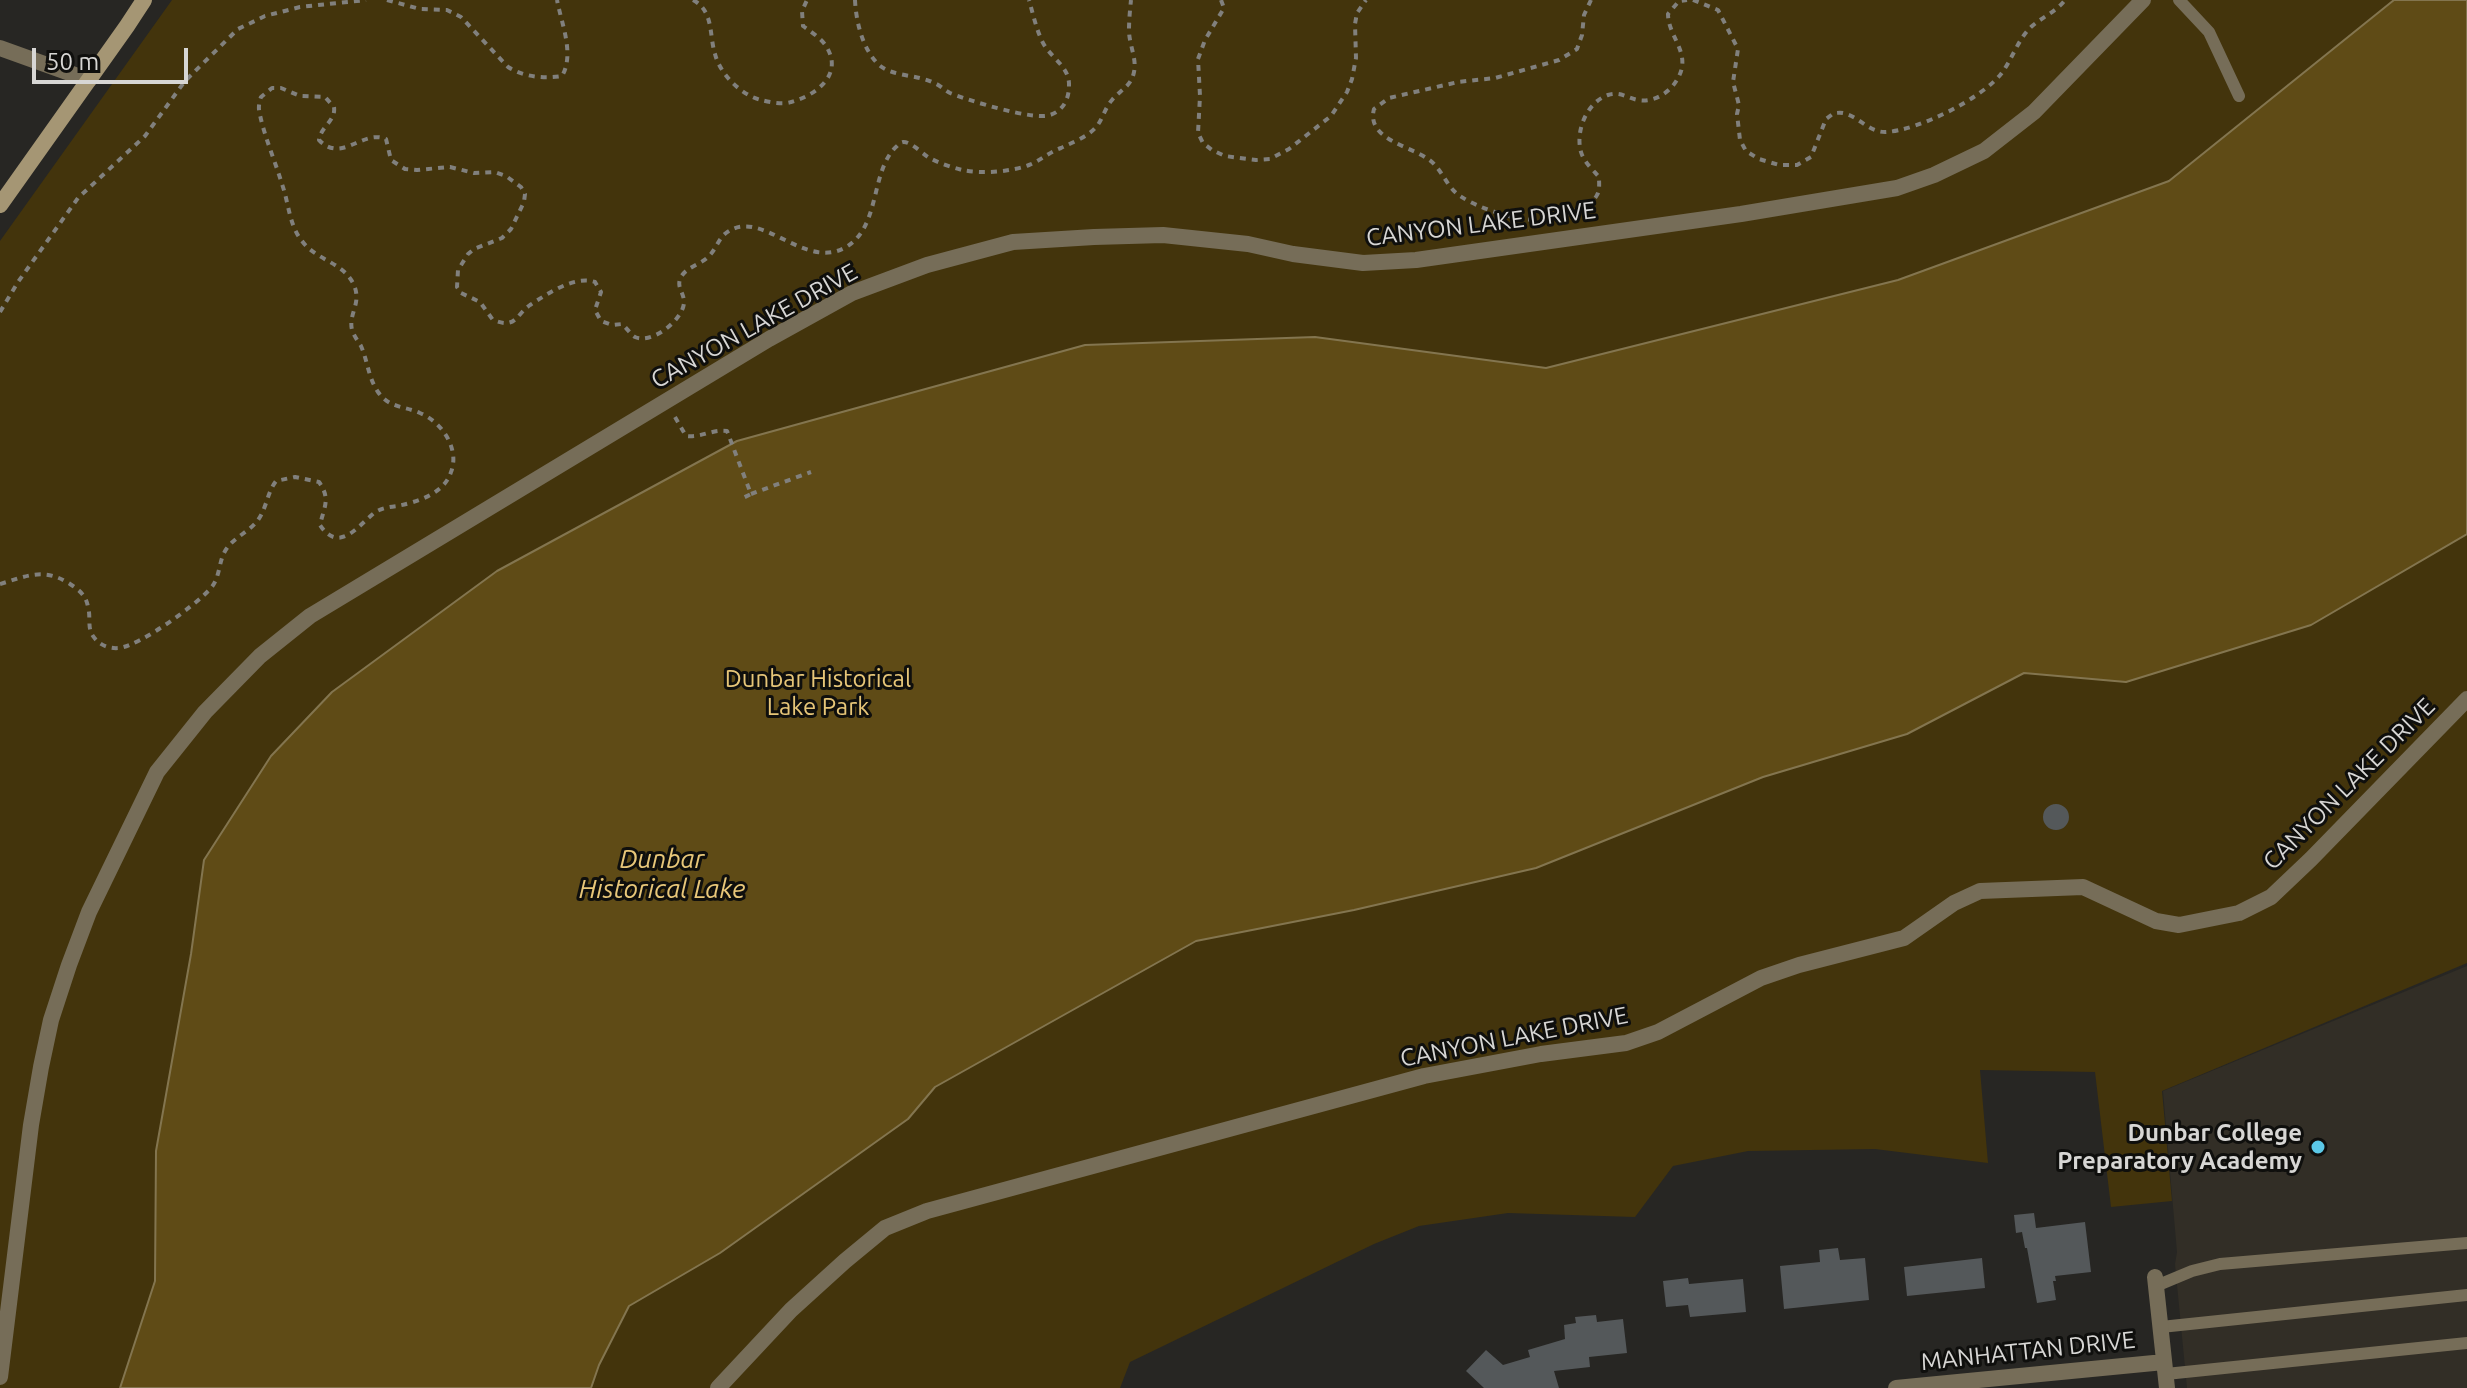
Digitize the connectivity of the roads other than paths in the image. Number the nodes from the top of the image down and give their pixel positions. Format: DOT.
graph roads {
  1 [pos="144,0"];
  2 [pos="2143,0"];
  3 [pos="2179,0"];
  4 [pos="0,48"];
  5 [pos="89,80"];
  6 [pos="2239,96"];
  7 [pos="0,205"];
  8 [pos="2467,699"];
  9 [pos="2467,1243"];
  10 [pos="2156,1281"];
  11 [pos="2467,1295"];
  12 [pos="2161,1327"];
  13 [pos="2467,1343"];
  14 [pos="2166,1375"];
  15 [pos="0,1377"];
  16 [pos="718,1388"];
  17 [pos="1896,1388"];
  1 -- 5 [label="main road"];
  2 -- 15 [label="street, CANYON LAKE DRIVE"];
  3 -- 6 [label="lane"];
  4 -- 5 [label="street"];
  5 -- 7 [label="main road"];
  8 -- 16 [label="street, CANYON LAKE DRIVE"];
  9 -- 10 [label="lane"];
  10 -- 12 [label="street"];
  11 -- 12 [label="lane"];
  12 -- 14 [label="street"];
  13 -- 14 [label="lane"];
  14 -- 17 [label="street, MANHATTAN DRIVE"];
}
